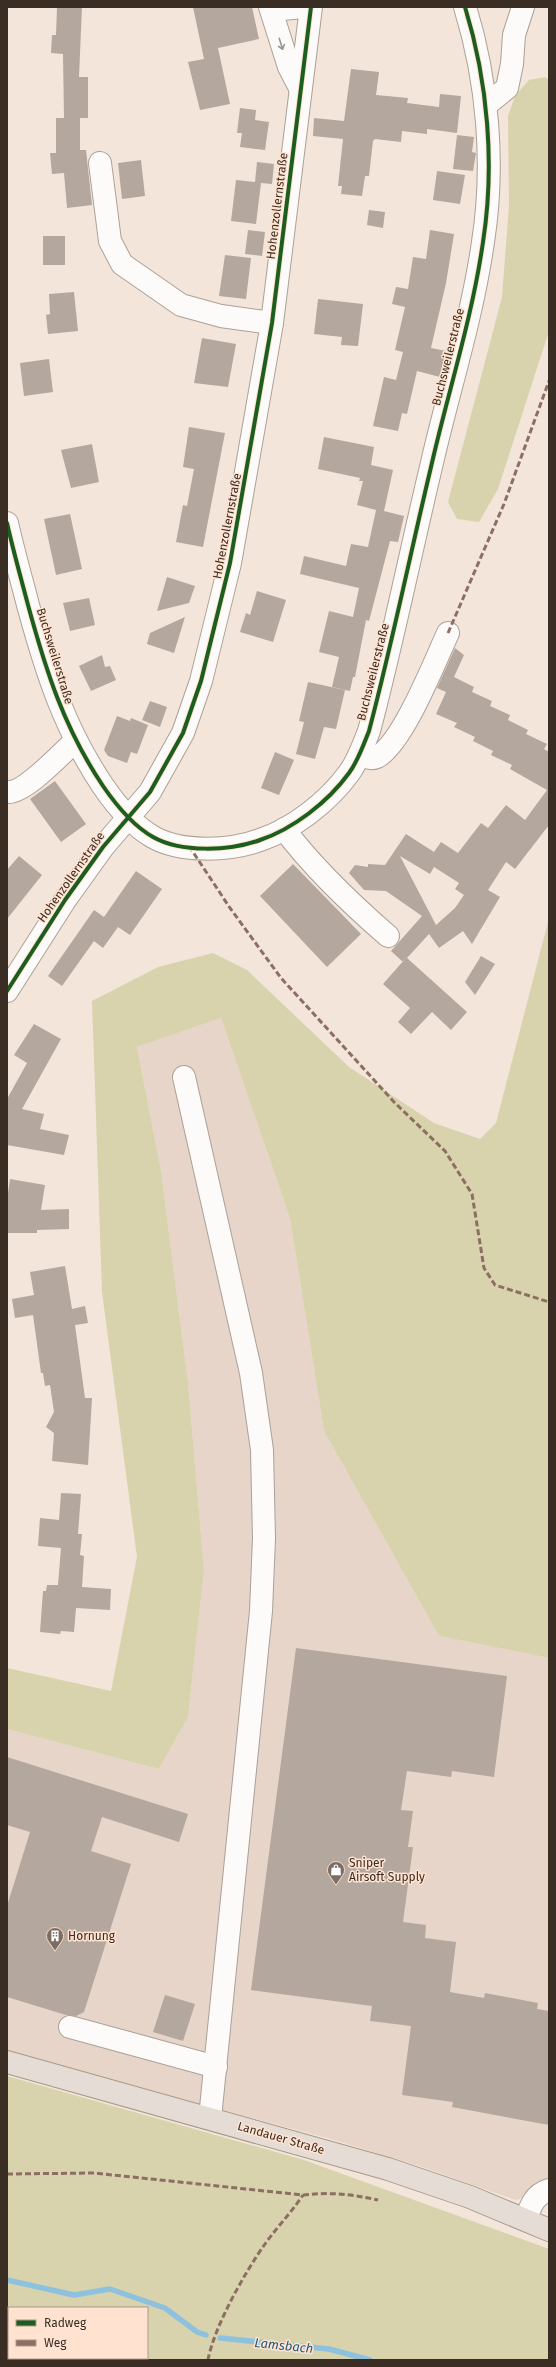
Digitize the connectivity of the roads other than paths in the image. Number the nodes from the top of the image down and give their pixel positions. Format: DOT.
graph roads {
  1 [pos="271,7"];
  2 [pos="304,7"];
  3 [pos="311,7"];
  4 [pos="465,7"];
  5 [pos="523,7"];
  6 [pos="300,88"];
  7 [pos="486,105"];
  8 [pos="100,163"];
  9 [pos="272,323"];
  10 [pos="7,523"];
  11 [pos="448,633"];
  12 [pos="75,741"];
  13 [pos="360,754"];
  14 [pos="7,792"];
  15 [pos="129,818"];
  16 [pos="284,829"];
  17 [pos="388,936"];
  18 [pos="7,991"];
  19 [pos="184,1077"];
  20 [pos="70,2027"];
  21 [pos="7,2062"];
  22 [pos="216,2067"];
  23 [pos="210,2118"];
  24 [pos="549,2190"];
  25 [pos="526,2220"];
  26 [pos="549,2230"];
  1 -- 2 [label="street"];
  1 -- 6 [label="street, one-way"];
  3 -- 6 [label="street, Hohenzollernstraße"];
  4 -- 7 [label="street, Buchsweilerstraße"];
  5 -- 7 [label="street"];
  6 -- 9 [label="street, Hohenzollernstraße"];
  7 -- 13 [label="street, Buchsweilerstraße"];
  8 -- 9 [label="street"];
  9 -- 15 [label="street, Hohenzollernstraße"];
  10 -- 12 [label="street, Buchsweilerstraße"];
  11 -- 13 [label="street"];
  12 -- 14 [label="street"];
  12 -- 15 [label="street, Buchsweilerstraße"];
  13 -- 16 [label="street, Buchsweilerstraße"];
  15 -- 16 [label="street, Buchsweilerstraße"];
  15 -- 18 [label="street, Hohenzollernstraße"];
  16 -- 17 [label="street"];
  19 -- 22 [label="street"];
  20 -- 22 [label="street"];
  21 -- 23 [label="main road, Landauer Straße"];
  22 -- 23 [label="street"];
  23 -- 25 [label="main road, Landauer Straße"];
  24 -- 25 [label="street"];
  25 -- 26 [label="main road, Landauer Straße"];
}
